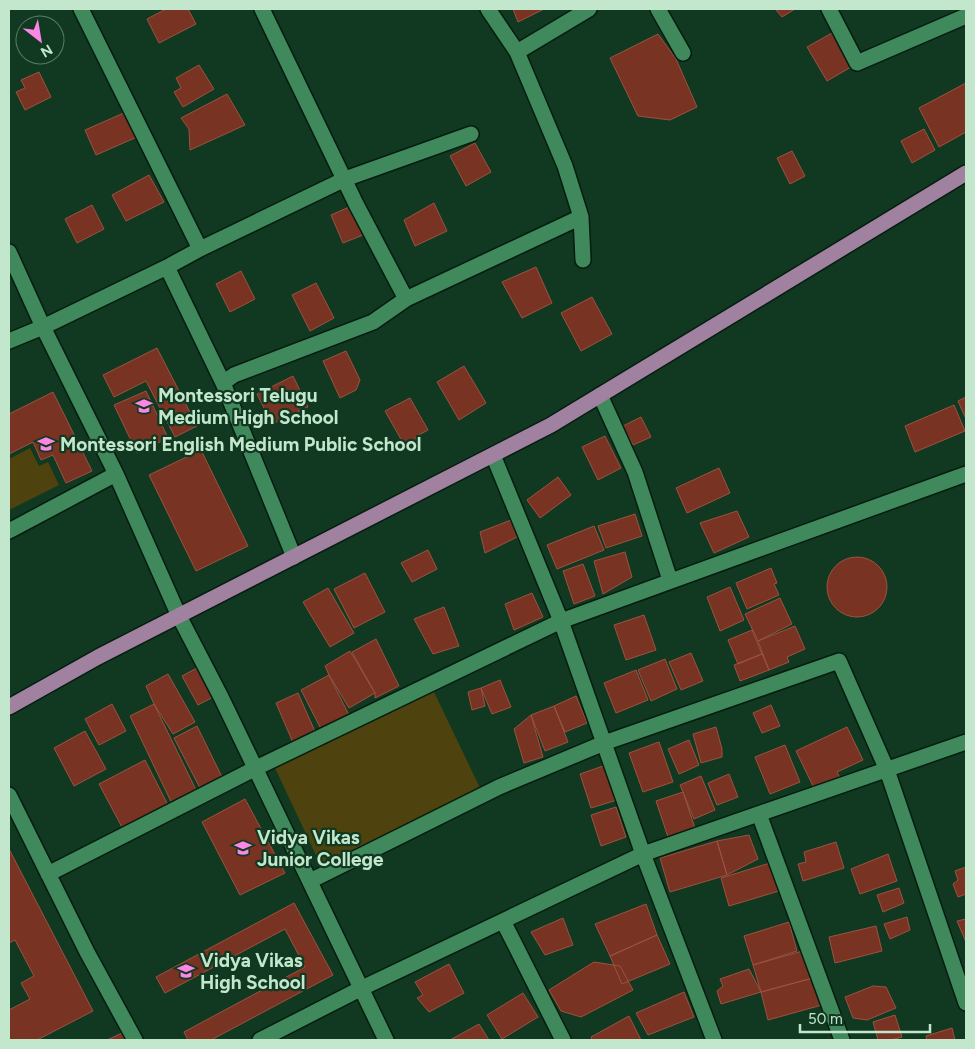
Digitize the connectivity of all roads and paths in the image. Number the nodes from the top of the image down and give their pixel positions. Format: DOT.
graph roads {
  1 [pos="81,9"];
  2 [pos="262,9"];
  3 [pos="488,9"];
  4 [pos="589,9"];
  5 [pos="658,9"];
  6 [pos="828,9"];
  7 [pos="966,16"];
  8 [pos="517,52"];
  9 [pos="683,54"];
  10 [pos="471,134"];
  11 [pos="966,173"];
  12 [pos="345,179"];
  13 [pos="581,217"];
  14 [pos="200,249"];
  15 [pos="9,252"];
  16 [pos="583,260"];
  17 [pos="167,267"];
  18 [pos="406,299"];
  19 [pos="43,327"];
  20 [pos="9,341"];
  21 [pos="223,383"];
  22 [pos="600,395"];
  23 [pos="493,455"];
  24 [pos="116,474"];
  25 [pos="966,474"];
  26 [pos="9,531"];
  27 [pos="294,557"];
  28 [pos="670,580"];
  29 [pos="179,616"];
  30 [pos="561,621"];
  31 [pos="9,707"];
  32 [pos="966,742"];
  33 [pos="604,744"];
  34 [pos="256,768"];
  35 [pos="886,770"];
  36 [pos="9,795"];
  37 [pos="759,814"];
  38 [pos="643,854"];
  39 [pos="48,874"];
  40 [pos="310,881"];
  41 [pos="503,921"];
  42 [pos="360,989"];
  43 [pos="966,1003"];
  44 [pos="135,1040"];
  45 [pos="260,1040"];
  46 [pos="386,1040"];
  47 [pos="563,1040"];
  48 [pos="714,1040"];
  49 [pos="842,1040"];
  1 -- 14 [label="street"];
  2 -- 12 [label="street"];
  3 -- 8 [label="street"];
  4 -- 8 [label="street"];
  5 -- 9 [label="street"];
  6 -- 7 [label="street"];
  8 -- 13 [label="street"];
  10 -- 12 [label="street"];
  11 -- 22 [label="main road"];
  12 -- 14 [label="street"];
  12 -- 18 [label="street"];
  13 -- 16 [label="street"];
  13 -- 18 [label="street"];
  14 -- 17 [label="street"];
  15 -- 19 [label="street"];
  17 -- 19 [label="street"];
  17 -- 21 [label="street"];
  18 -- 21 [label="street"];
  19 -- 20 [label="street"];
  19 -- 24 [label="street"];
  21 -- 27 [label="street"];
  22 -- 23 [label="main road"];
  22 -- 28 [label="street"];
  23 -- 27 [label="main road"];
  23 -- 30 [label="street"];
  24 -- 26 [label="street"];
  24 -- 29 [label="street"];
  25 -- 28 [label="street"];
  27 -- 29 [label="main road"];
  28 -- 30 [label="street"];
  29 -- 31 [label="main road"];
  29 -- 34 [label="street"];
  30 -- 33 [label="street"];
  30 -- 34 [label="street"];
  32 -- 35 [label="street"];
  33 -- 35 [label="street"];
  33 -- 38 [label="street"];
  33 -- 40 [label="street"];
  34 -- 39 [label="street"];
  34 -- 40 [label="street"];
  35 -- 37 [label="street"];
  35 -- 43 [label="street"];
  36 -- 39 [label="street"];
  37 -- 38 [label="street"];
  37 -- 49 [label="street"];
  38 -- 41 [label="street"];
  38 -- 48 [label="street"];
  39 -- 44 [label="street"];
  40 -- 42 [label="street"];
  41 -- 42 [label="street"];
  41 -- 47 [label="street"];
  42 -- 45 [label="street"];
  42 -- 46 [label="street"];
}
